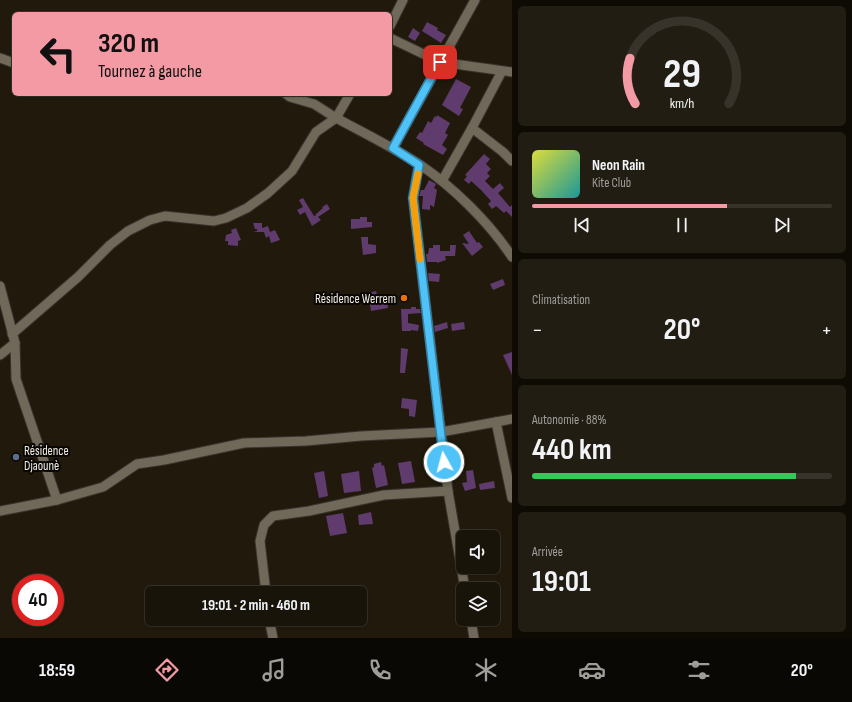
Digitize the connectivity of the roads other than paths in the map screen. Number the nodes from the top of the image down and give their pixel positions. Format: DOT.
graph roads {
  1 [pos="403,0"];
  2 [pos="475,0"];
  3 [pos="392,22"];
  4 [pos="392,39"];
  5 [pos="0,58"];
  6 [pos="12,62"];
  7 [pos="440,62"];
  8 [pos="502,71"];
  9 [pos="512,72"];
  10 [pos="289,96"];
  11 [pos="349,96"];
  12 [pos="336,118"];
  13 [pos="472,128"];
  14 [pos="393,148"];
  15 [pos="512,161"];
  16 [pos="419,165"];
  17 [pos="442,181"];
  18 [pos="509,245"];
  19 [pos="512,257"];
  20 [pos="0,286"];
  21 [pos="12,334"];
  22 [pos="14,343"];
  23 [pos="0,355"];
  24 [pos="512,419"];
  25 [pos="496,422"];
  26 [pos="441,432"];
  27 [pos="448,491"];
  28 [pos="512,498"];
  29 [pos="57,500"];
  30 [pos="0,511"];
  31 [pos="464,582"];
  32 [pos="265,586"];
  33 [pos="271,626"];
  34 [pos="472,626"];
  35 [pos="273,638"];
  36 [pos="474,638"];
  1 -- 3 [label="street"];
  2 -- 7 [label="street"];
  4 -- 7 [label="street"];
  5 -- 6 [label="street"];
  7 -- 8 [label="street"];
  7 -- 14 [label="street"];
  8 -- 9 [label="street"];
  8 -- 13 [label="street"];
  10 -- 12 [label="street"];
  11 -- 12 [label="street"];
  12 -- 14 [label="street"];
  12 -- 21 [label="street"];
  13 -- 15 [label="street"];
  13 -- 17 [label="street"];
  14 -- 16 [label="street"];
  16 -- 17 [label="street"];
  16 -- 26 [label="street"];
  17 -- 18 [label="street"];
  18 -- 19 [label="street"];
  20 -- 21 [label="street"];
  21 -- 22 [label="street"];
  22 -- 23 [label="street"];
  22 -- 29 [label="street"];
  24 -- 25 [label="street"];
  25 -- 26 [label="street"];
  25 -- 28 [label="street"];
  26 -- 27 [label="street"];
  26 -- 29 [label="street"];
  27 -- 31 [label="street"];
  27 -- 32 [label="street"];
  29 -- 30 [label="street"];
  33 -- 35 [label="street"];
  34 -- 36 [label="street"];
}
